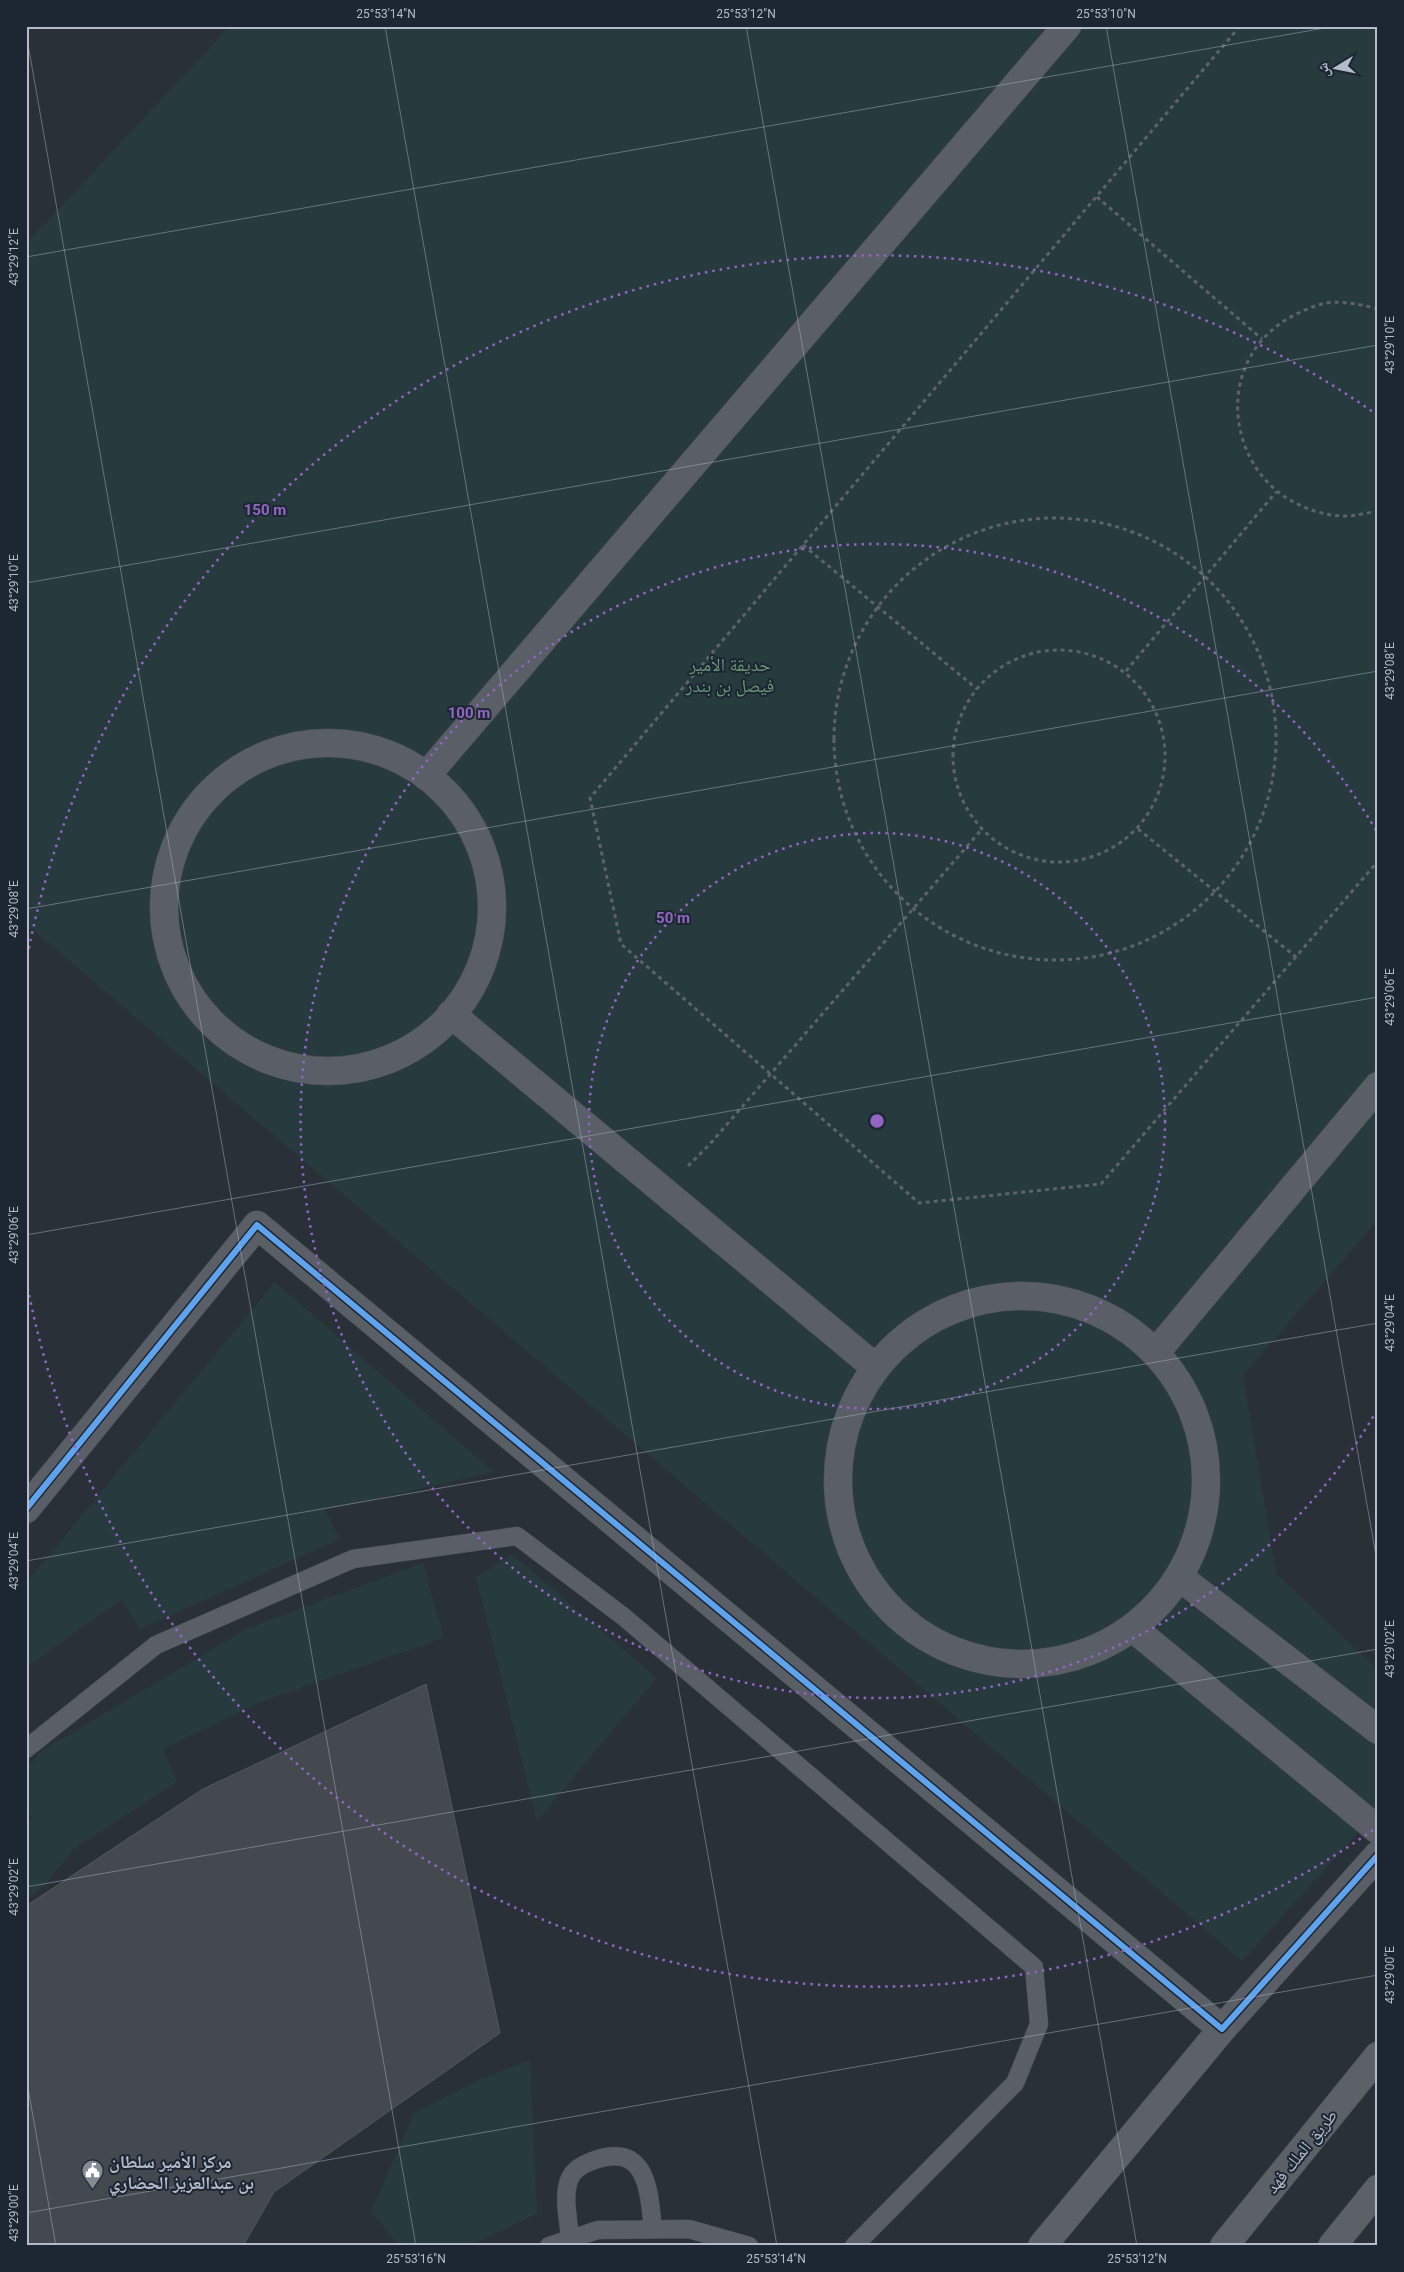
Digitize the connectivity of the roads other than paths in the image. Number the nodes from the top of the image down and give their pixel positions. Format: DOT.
graph roads {
  1 [pos="1067,26"];
  2 [pos="426,776"];
  3 [pos="451,1014"];
  4 [pos="1378,1086"];
  5 [pos="1157,1351"];
  6 [pos="876,1368"];
  7 [pos="26,1509"];
  8 [pos="1182,1579"];
  9 [pos="1134,1629"];
  10 [pos="1378,1730"];
  11 [pos="26,1749"];
  12 [pos="1378,1830"];
  13 [pos="1378,1854"];
  14 [pos="1222,2029"];
  15 [pos="1378,2056"];
  16 [pos="1378,2189"];
  17 [pos="653,2229"];
  18 [pos="570,2239"];
  19 [pos="549,2246"];
  20 [pos="750,2246"];
  21 [pos="854,2246"];
  22 [pos="1042,2246"];
  23 [pos="1224,2246"];
  24 [pos="1332,2246"];
  1 -- 2 [label="street"];
  2 -- 3 [label="street"];
  2 -- 3 [label="street"];
  3 -- 6 [label="street"];
  4 -- 5 [label="street"];
  5 -- 6 [label="street"];
  5 -- 8 [label="street"];
  6 -- 9 [label="street"];
  7 -- 14 [label="street"];
  8 -- 9 [label="street"];
  8 -- 10 [label="street"];
  9 -- 12 [label="street"];
  11 -- 21 [label="lane"];
  13 -- 14 [label="street"];
  14 -- 22 [label="main road"];
  15 -- 23 [label="main road, طريق الملك فهد"];
  16 -- 24 [label="main road"];
  17 -- 18 [label="lane"];
  17 -- 18 [label="lane"];
  17 -- 20 [label="lane"];
  18 -- 19 [label="lane"];
}
